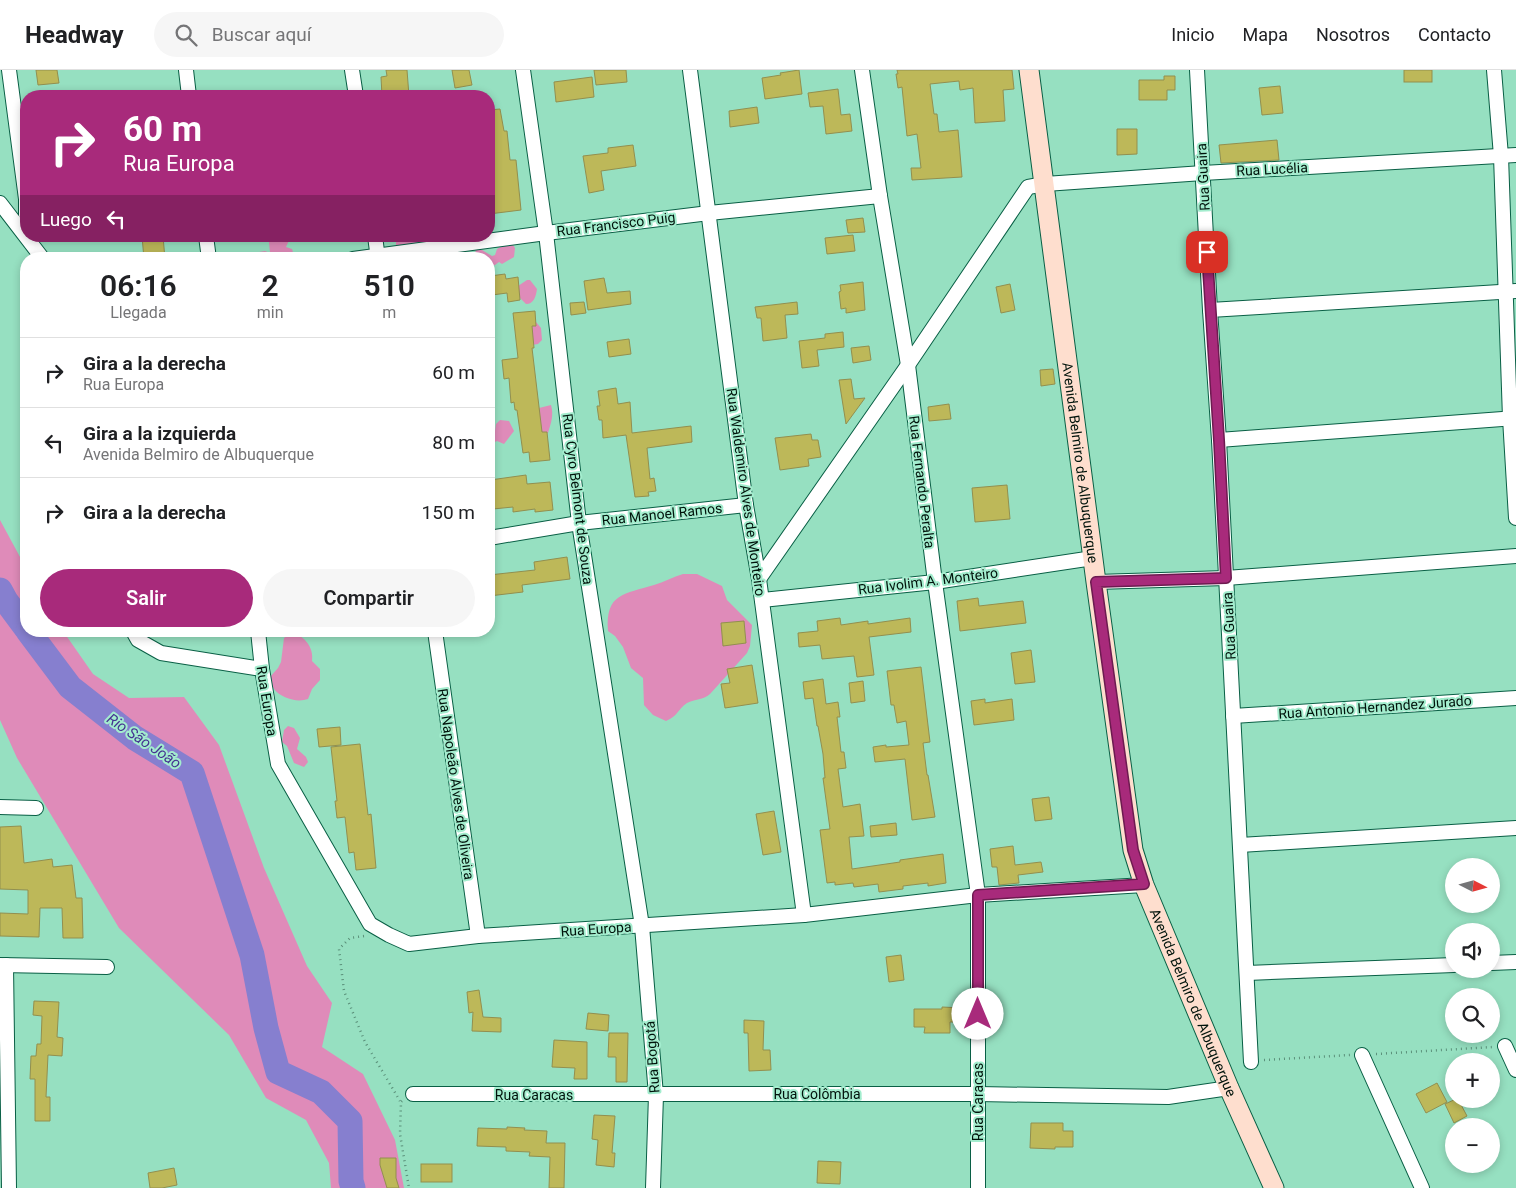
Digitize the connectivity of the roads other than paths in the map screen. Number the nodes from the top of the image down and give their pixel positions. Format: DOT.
graph roads {
  1 [pos="9,70"];
  2 [pos="186,70"];
  3 [pos="352,70"];
  4 [pos="523,70"];
  5 [pos="690,70"];
  6 [pos="862,70"];
  7 [pos="1029,70"];
  8 [pos="1197,70"];
  9 [pos="1494,70"];
  10 [pos="188,90"];
  11 [pos="355,90"];
  12 [pos="20,153"];
  13 [pos="1516,155"];
  14 [pos="1501,156"];
  15 [pos="1203,173"];
  16 [pos="1036,185"];
  17 [pos="880,196"];
  18 [pos="0,203"];
  19 [pos="709,213"];
  20 [pos="20,228"];
  21 [pos="546,233"];
  22 [pos="495,240"];
  23 [pos="483,242"];
  24 [pos="412,252"];
  25 [pos="1511,292"];
  26 [pos="1210,310"];
  27 [pos="908,366"];
  28 [pos="1513,418"];
  29 [pos="1219,440"];
  30 [pos="746,505"];
  31 [pos="1516,518"];
  32 [pos="580,523"];
  33 [pos="495,537"];
  34 [pos="1516,556"];
  35 [pos="1093,558"];
  36 [pos="1226,578"];
  37 [pos="759,579"];
  38 [pos="934,582"];
  39 [pos="1096,582"];
  40 [pos="762,600"];
  41 [pos="136,637"];
  42 [pos="259,637"];
  43 [pos="436,637"];
  44 [pos="262,669"];
  45 [pos="1516,698"];
  46 [pos="1233,716"];
  47 [pos="0,807"];
  48 [pos="36,808"];
  49 [pos="1516,828"];
  50 [pos="1240,845"];
  51 [pos="1144,884"];
  52 [pos="978,895"];
  53 [pos="804,914"];
  54 [pos="642,926"];
  55 [pos="478,936"];
  56 [pos="1516,962"];
  57 [pos="1500,963"];
  58 [pos="3,965"];
  59 [pos="1445,965"];
  60 [pos="107,967"];
  61 [pos="1247,973"];
  62 [pos="1505,1046"];
  63 [pos="1362,1054"];
  64 [pos="1251,1062"];
  65 [pos="1516,1070"];
  66 [pos="1229,1088"];
  67 [pos="413,1094"];
  68 [pos="978,1094"];
  69 [pos="656,1095"];
  70 [pos="4,1136"];
  71 [pos="9,1188"];
  72 [pos="653,1188"];
  73 [pos="978,1188"];
  74 [pos="1274,1188"];
  75 [pos="1422,1188"];
  1 -- 12 [label="street"];
  2 -- 10 [label="street"];
  3 -- 11 [label="street"];
  4 -- 21 [label="street, Rua Cyro Belmont de Souza"];
  5 -- 19 [label="street, Rua Waldemiro Alves de Monteiro"];
  6 -- 17 [label="street, Rua Fernando Peralta"];
  7 -- 16 [label="main road, Avenida Belmiro de Albuquerque"];
  8 -- 15 [label="street, Rua Guaira"];
  9 -- 14 [label="street"];
  13 -- 14 [label="street, Rua Lucélia"];
  14 -- 15 [label="street, Rua Lucélia"];
  14 -- 25 [label="street"];
  15 -- 16 [label="street, Rua Lucélia"];
  15 -- 26 [label="street, Rua Guaira"];
  16 -- 27 [label="street"];
  16 -- 35 [label="main road, Avenida Belmiro de Albuquerque"];
  17 -- 19 [label="street, Rua Francisco Puig"];
  17 -- 27 [label="street, Rua Fernando Peralta"];
  18 -- 20 [label="street"];
  19 -- 21 [label="street, Rua Francisco Puig"];
  19 -- 30 [label="street, Rua Waldemiro Alves de Monteiro"];
  21 -- 22 [label="street, Rua Francisco Puig"];
  21 -- 32 [label="street, Rua Cyro Belmont de Souza"];
  23 -- 24 [label="street, Rua Francisco Puig"];
  25 -- 26 [label="street"];
  25 -- 28 [label="street"];
  26 -- 29 [label="street, Rua Guaira"];
  27 -- 37 [label="street"];
  27 -- 38 [label="street, Rua Fernando Peralta"];
  28 -- 29 [label="street"];
  28 -- 31 [label="street"];
  29 -- 36 [label="street, Rua Guaira"];
  30 -- 32 [label="street, Rua Manoel Ramos"];
  30 -- 37 [label="street, Rua Waldemiro Alves de Monteiro"];
  32 -- 33 [label="street, Rua Manoel Ramos"];
  32 -- 54 [label="street, Rua Cyro Belmont de Souza"];
  34 -- 36 [label="street"];
  35 -- 38 [label="street, Rua Ivolim A. Monteiro"];
  35 -- 39 [label="main road, Avenida Belmiro de Albuquerque"];
  36 -- 39 [label="street"];
  36 -- 46 [label="street, Rua Guaira"];
  37 -- 40 [label="street, Rua Waldemiro Alves de Monteiro"];
  38 -- 40 [label="street, Rua Ivolim A. Monteiro"];
  38 -- 52 [label="street, Rua Fernando Peralta"];
  39 -- 51 [label="main road, Avenida Belmiro de Albuquerque"];
  40 -- 53 [label="street, Rua Waldemiro Alves de Monteiro"];
  41 -- 44 [label="street"];
  42 -- 44 [label="street, Rua Europa"];
  43 -- 55 [label="street, Rua Napoleão Alves de Oliveira"];
  44 -- 55 [label="street, Rua Europa"];
  45 -- 46 [label="street, Rua Antonio Hernandez Jurado"];
  46 -- 50 [label="street, Rua Guaira"];
  47 -- 48 [label="street"];
  49 -- 50 [label="street"];
  50 -- 61 [label="street, Rua Guaira"];
  51 -- 52 [label="street, Rua Europa"];
  51 -- 66 [label="main road, Avenida Belmiro de Albuquerque"];
  52 -- 53 [label="street, Rua Europa"];
  52 -- 68 [label="street, Rua Caracas"];
  53 -- 54 [label="street, Rua Europa"];
  54 -- 55 [label="street, Rua Europa"];
  54 -- 69 [label="street, Rua Bogotá"];
  56 -- 57 [label="street"];
  58 -- 60 [label="street"];
  58 -- 70 [label="street"];
  59 -- 61 [label="street"];
  61 -- 64 [label="street, Rua Guaira"];
  62 -- 65 [label="street"];
  63 -- 75 [label="street"];
  66 -- 68 [label="street, Rua Colômbia"];
  66 -- 74 [label="main road, Avenida Belmiro de Albuquerque"];
  67 -- 69 [label="street, Rua Caracas"];
  68 -- 69 [label="street, Rua Colômbia"];
  68 -- 73 [label="street, Rua Caracas"];
  69 -- 72 [label="street, Rua Bogotá"];
  70 -- 71 [label="street"];
}
